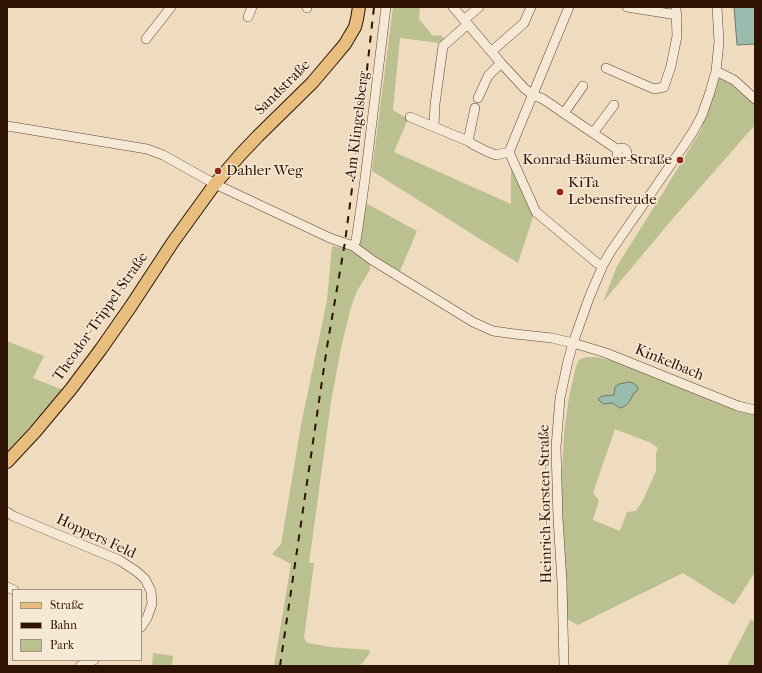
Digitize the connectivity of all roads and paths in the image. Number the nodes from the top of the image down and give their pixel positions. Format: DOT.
graph roads {
  1 [pos="171,7"];
  2 [pos="252,7"];
  3 [pos="359,7"];
  4 [pos="386,7"];
  5 [pos="453,7"];
  6 [pos="479,7"];
  7 [pos="531,7"];
  8 [pos="570,7"];
  9 [pos="627,7"];
  10 [pos="717,7"];
  11 [pos="676,11"];
  12 [pos="248,17"];
  13 [pos="466,22"];
  14 [pos="146,40"];
  15 [pos="492,51"];
  16 [pos="501,63"];
  17 [pos="606,68"];
  18 [pos="716,71"];
  19 [pos="583,86"];
  20 [pos="533,95"];
  21 [pos="478,98"];
  22 [pos="755,99"];
  23 [pos="614,105"];
  24 [pos="474,108"];
  25 [pos="564,113"];
  26 [pos="410,117"];
  27 [pos="7,126"];
  28 [pos="434,126"];
  29 [pos="593,133"];
  30 [pos="468,141"];
  31 [pos="618,150"];
  32 [pos="509,152"];
  33 [pos="215,184"];
  34 [pos="353,246"];
  35 [pos="603,266"];
  36 [pos="573,343"];
  37 [pos="755,410"];
  38 [pos="7,462"];
  39 [pos="7,512"];
  40 [pos="142,626"];
  41 [pos="92,661"];
  42 [pos="80,666"];
  43 [pos="564,666"];
  1 -- 14 [label="street"];
  2 -- 12 [label="street"];
  3 -- 33 [label="main road, Sandstraße"];
  4 -- 34 [label="street, Am Klingelsberg"];
  5 -- 13 [label="street"];
  6 -- 13 [label="street"];
  7 -- 15 [label="street"];
  8 -- 20 [label="street"];
  9 -- 11 [label="street"];
  10 -- 18 [label="street, Heinrich-Korsten-Straße"];
  11 -- 17 [label="street"];
  13 -- 15 [label="street"];
  13 -- 28 [label="street"];
  15 -- 16 [label="street"];
  16 -- 20 [label="street"];
  16 -- 21 [label="street"];
  18 -- 22 [label="street"];
  18 -- 35 [label="street, Heinrich-Korsten-Straße"];
  19 -- 25 [label="street"];
  20 -- 25 [label="street"];
  20 -- 32 [label="street"];
  23 -- 29 [label="street"];
  24 -- 30 [label="street"];
  25 -- 29 [label="street"];
  26 -- 28 [label="street"];
  27 -- 33 [label="street"];
  28 -- 30 [label="street"];
  29 -- 31 [label="street"];
  30 -- 32 [label="street"];
  32 -- 35 [label="street"];
  33 -- 34 [label="street"];
  33 -- 38 [label="main road, Theodor-Trippel-Straße"];
  34 -- 36 [label="street"];
  35 -- 36 [label="street, Heinrich-Korsten-Straße"];
  36 -- 37 [label="street, Kinkelbach"];
  36 -- 43 [label="street, Heinrich-Korsten-Straße"];
  39 -- 40 [label="street, Hoppers Feld"];
  41 -- 42 [label="street"];
}
